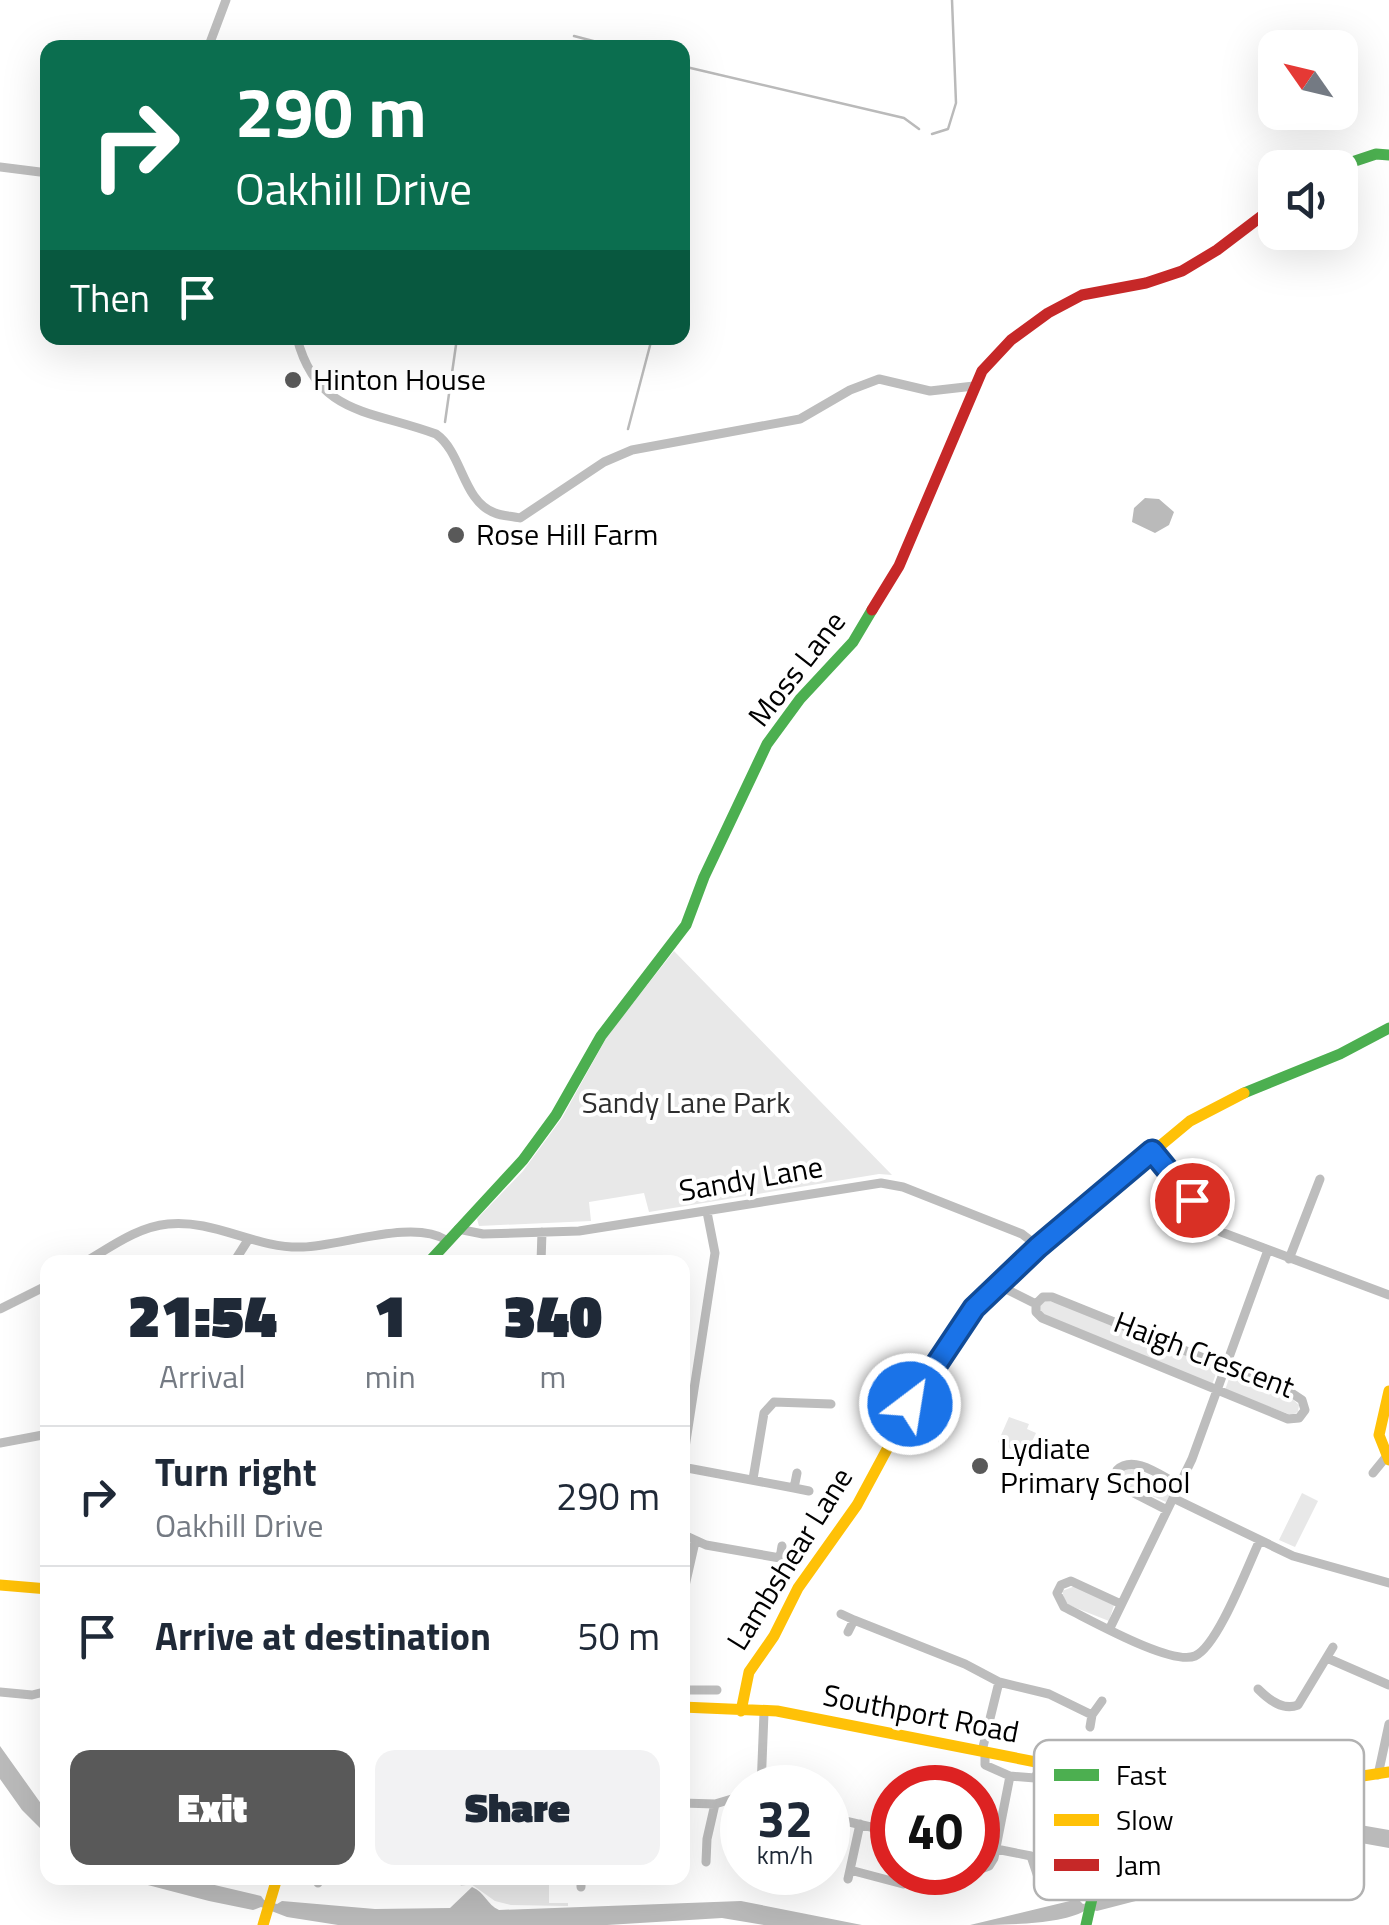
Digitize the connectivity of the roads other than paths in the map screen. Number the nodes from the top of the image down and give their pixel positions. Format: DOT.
graph roads {
  1 [pos="226,0"];
  2 [pos="211,40"];
  3 [pos="1389,155"];
  4 [pos="1358,160"];
  5 [pos="0,168"];
  6 [pos="40,172"];
  7 [pos="1258,219"];
  8 [pos="300,345"];
  9 [pos="974,386"];
  10 [pos="1389,1028"];
  11 [pos="1152,1151"];
  12 [pos="1320,1179"];
  13 [pos="707,1212"];
  14 [pos="458,1229"];
  15 [pos="542,1232"];
  16 [pos="248,1240"];
  17 [pos="446,1240"];
  18 [pos="1038,1247"];
  19 [pos="1268,1250"];
  20 [pos="97,1255"];
  21 [pos="238,1255"];
  22 [pos="434,1255"];
  23 [pos="540,1255"];
  24 [pos="1290,1259"];
  25 [pos="998,1284"];
  26 [pos="40,1289"];
  27 [pos="1389,1296"];
  28 [pos="1036,1304"];
  29 [pos="0,1309"];
  30 [pos="1226,1368"];
  31 [pos="1218,1390"];
  32 [pos="1389,1391"];
  33 [pos="690,1395"];
  34 [pos="821,1417"];
  35 [pos="40,1436"];
  36 [pos="0,1444"];
  37 [pos="1388,1459"];
  38 [pos="690,1468"];
  39 [pos="797,1473"];
  40 [pos="1373,1473"];
  41 [pos="753,1480"];
  42 [pos="1179,1486"];
  43 [pos="794,1488"];
  44 [pos="809,1491"];
  45 [pos="1174,1498"];
  46 [pos="1167,1510"];
  47 [pos="690,1539"];
  48 [pos="1260,1540"];
  49 [pos="696,1542"];
  50 [pos="782,1546"];
  51 [pos="690,1567"];
  52 [pos="1389,1582"];
  53 [pos="0,1585"];
  54 [pos="40,1588"];
  55 [pos="1121,1604"];
  56 [pos="841,1614"];
  57 [pos="854,1620"];
  58 [pos="1110,1628"];
  59 [pos="848,1632"];
  60 [pos="1333,1647"];
  61 [pos="1327,1658"];
  62 [pos="999,1682"];
  63 [pos="1389,1685"];
  64 [pos="1258,1688"];
  65 [pos="690,1690"];
  66 [pos="718,1690"];
  67 [pos="0,1692"];
  68 [pos="40,1692"];
  69 [pos="1102,1700"];
  70 [pos="690,1707"];
  71 [pos="741,1710"];
  72 [pos="764,1713"];
  73 [pos="1092,1715"];
  74 [pos="1389,1724"];
  75 [pos="1090,1727"];
  76 [pos="984,1751"];
  77 [pos="1034,1762"];
  78 [pos="762,1765"];
  79 [pos="1384,1774"];
  80 [pos="1010,1776"];
  81 [pos="1034,1778"];
  82 [pos="690,1802"];
  83 [pos="720,1803"];
  84 [pos="716,1804"];
  85 [pos="850,1822"];
  86 [pos="860,1824"];
  87 [pos="870,1826"];
  88 [pos="1000,1828"];
  89 [pos="693,1847"];
  90 [pos="707,1848"];
  91 [pos="1000,1850"];
  92 [pos="706,1862"];
  93 [pos="1034,1864"];
  94 [pos="870,1878"];
  95 [pos="275,1885"];
  96 [pos="1092,1900"];
  97 [pos="264,1921"];
  98 [pos="1086,1925"];
  1 -- 2 [label="street"];
  3 -- 4 [label="street"];
  5 -- 6 [label="street"];
  7 -- 9 [label="street, Moss Lane"];
  8 -- 9 [label="street"];
  9 -- 14 [label="street, Moss Lane"];
  10 -- 11 [label="street, Lambshear Lane"];
  11 -- 18 [label="street, Lambshear Lane"];
  11 -- 19 [label="street"];
  12 -- 24 [label="street"];
  13 -- 15 [label="street, Sandy Lane"];
  13 -- 18 [label="street, Sandy Lane"];
  13 -- 33 [label="street"];
  14 -- 15 [label="street, Sandy Lane"];
  14 -- 17 [label="street, Moss Lane"];
  15 -- 23 [label="street"];
  16 -- 17 [label="street"];
  16 -- 20 [label="street"];
  16 -- 21 [label="street"];
  17 -- 22 [label="street, Moss Lane"];
  18 -- 25 [label="street, Lambshear Lane"];
  19 -- 24 [label="street"];
  19 -- 30 [label="street"];
  24 -- 27 [label="street"];
  25 -- 28 [label="street, Haigh Crescent"];
  25 -- 71 [label="street, Lambshear Lane"];
  26 -- 29 [label="street"];
  28 -- 30 [label="street, Haigh Crescent"];
  28 -- 31 [label="street, Haigh Crescent"];
  30 -- 31 [label="street"];
  30 -- 31 [label="street, Haigh Crescent"];
  31 -- 42 [label="street"];
  32 -- 37 [label="street"];
  34 -- 41 [label="street"];
  35 -- 36 [label="street"];
  37 -- 40 [label="street"];
  38 -- 41 [label="street"];
  39 -- 43 [label="street"];
  41 -- 43 [label="street"];
  42 -- 45 [label="street"];
  42 -- 46 [label="street"];
  43 -- 44 [label="street"];
  45 -- 46 [label="street"];
  45 -- 48 [label="street"];
  46 -- 55 [label="street"];
  47 -- 49 [label="street"];
  48 -- 52 [label="street"];
  48 -- 58 [label="street"];
  49 -- 50 [label="street"];
  49 -- 51 [label="street"];
  53 -- 54 [label="street"];
  55 -- 58 [label="street"];
  55 -- 58 [label="street"];
  56 -- 57 [label="street"];
  57 -- 59 [label="street"];
  57 -- 62 [label="street"];
  60 -- 61 [label="street"];
  61 -- 63 [label="street"];
  61 -- 64 [label="street"];
  62 -- 73 [label="street"];
  62 -- 76 [label="street"];
  65 -- 66 [label="street"];
  67 -- 68 [label="street"];
  69 -- 73 [label="street"];
  70 -- 71 [label="street, Southport Road"];
  71 -- 72 [label="street, Southport Road"];
  72 -- 76 [label="street, Southport Road"];
  72 -- 78 [label="street"];
  73 -- 75 [label="street"];
  74 -- 79 [label="street"];
  76 -- 77 [label="street, Southport Road"];
  76 -- 80 [label="street"];
  80 -- 81 [label="street"];
  80 -- 88 [label="street"];
  82 -- 84 [label="street"];
  83 -- 84 [label="street"];
  84 -- 90 [label="street"];
  85 -- 86 [label="street"];
  86 -- 87 [label="street"];
  86 -- 94 [label="street"];
  89 -- 90 [label="street"];
  90 -- 92 [label="street"];
  91 -- 93 [label="street"];
  95 -- 97 [label="street"];
  96 -- 98 [label="street"];
}
